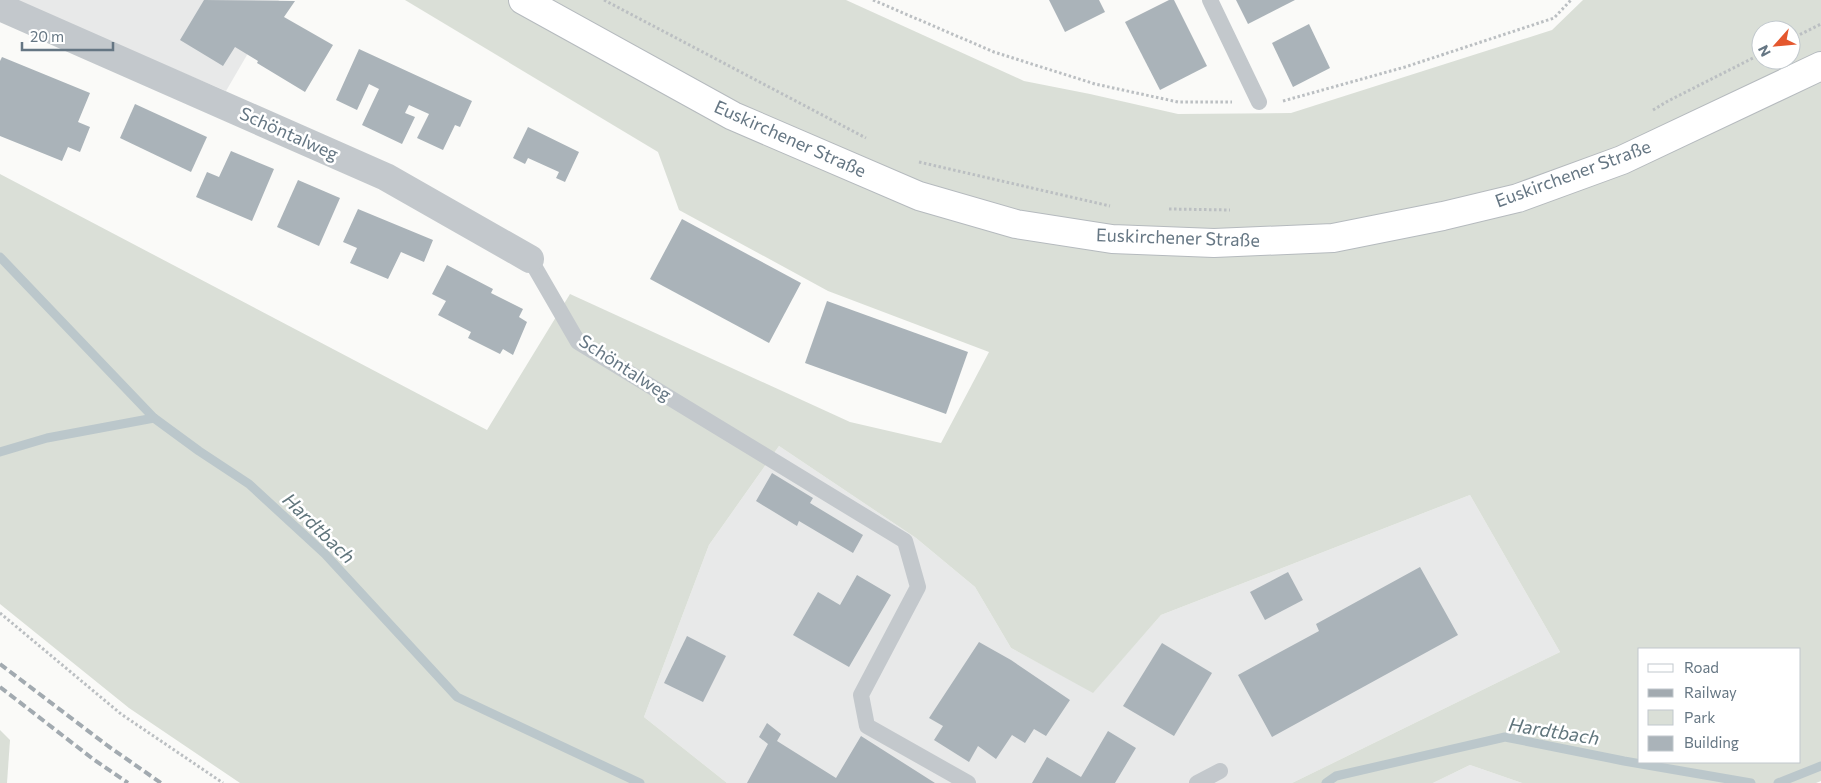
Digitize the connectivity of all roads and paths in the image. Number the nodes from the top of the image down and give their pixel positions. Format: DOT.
graph roads {
  1 [pos="523,0"];
  2 [pos="604,0"];
  3 [pos="1210,0"];
  4 [pos="0,7"];
  5 [pos="1821,24"];
  6 [pos="1801,34"];
  7 [pos="1751,59"];
  8 [pos="1821,66"];
  9 [pos="1259,102"];
  10 [pos="1652,111"];
  11 [pos="868,140"];
  12 [pos="913,160"];
  13 [pos="1118,208"];
  14 [pos="1166,209"];
  15 [pos="1234,210"];
  16 [pos="530,259"];
  17 [pos="0,614"];
  18 [pos="1220,771"];
  19 [pos="223,783"];
  20 [pos="968,783"];
  21 [pos="1198,783"];
  1 -- 8 [label="main road, Euskirchener Straße"];
  2 -- 11 [label="path"];
  3 -- 9 [label="lane"];
  4 -- 16 [label="street, Schöntalweg"];
  5 -- 6 [label="path"];
  7 -- 10 [label="path"];
  12 -- 13 [label="path"];
  14 -- 15 [label="path"];
  16 -- 20 [label="lane, Schöntalweg"];
  17 -- 19 [label="path"];
  18 -- 21 [label="lane"];
}
